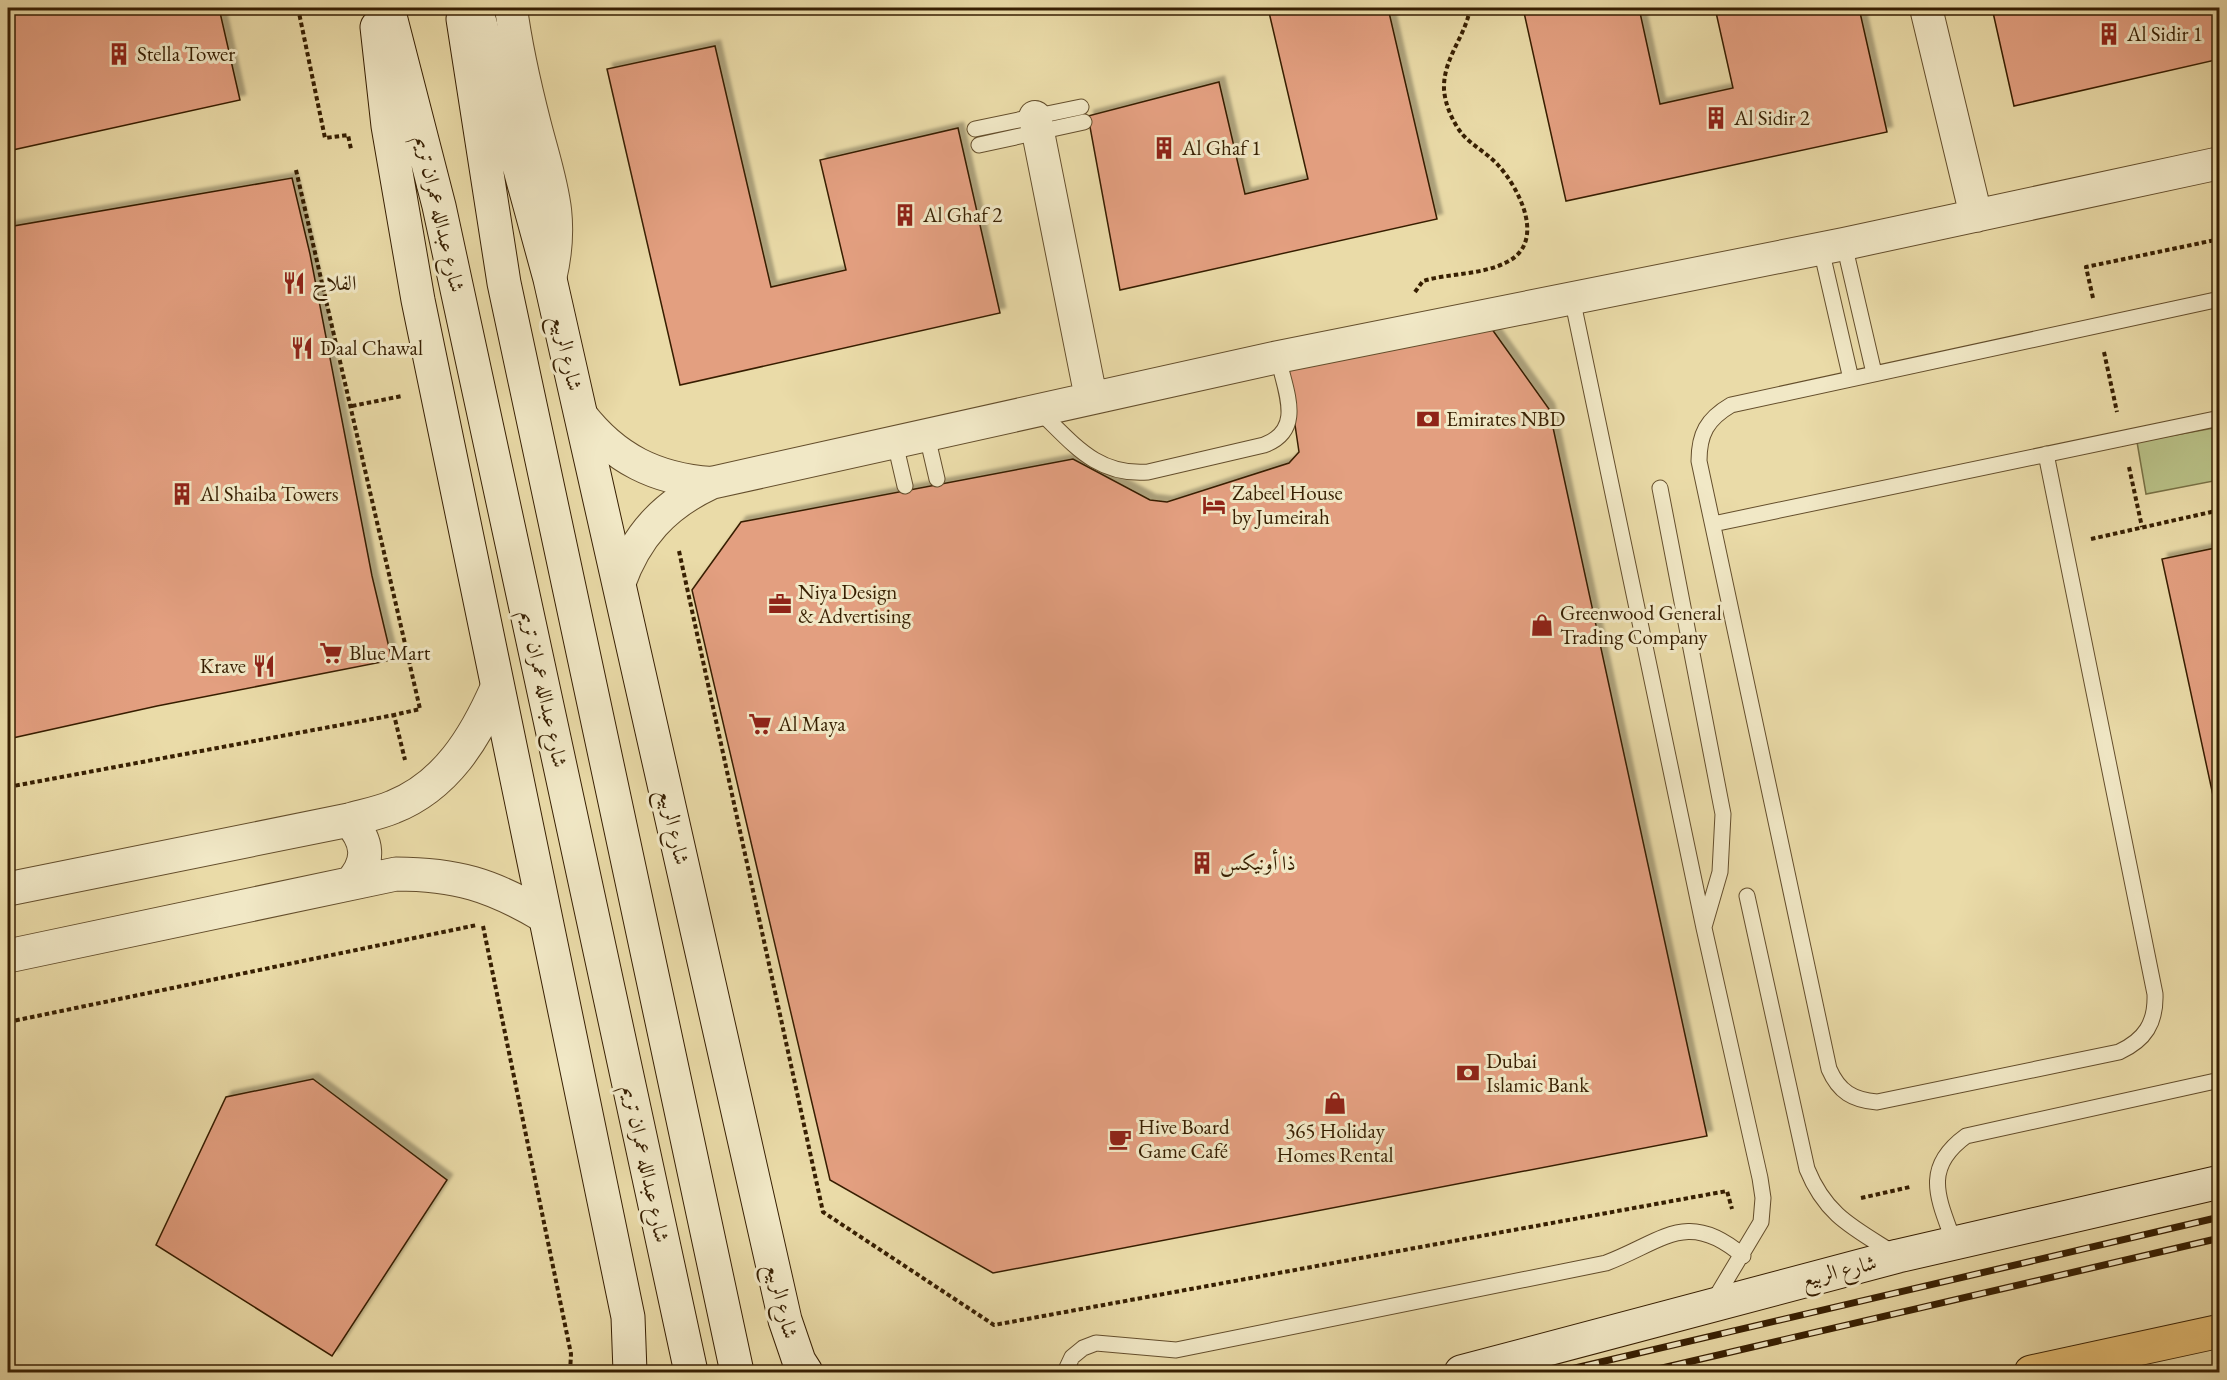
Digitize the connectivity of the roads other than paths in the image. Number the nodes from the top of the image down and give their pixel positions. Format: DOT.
graph roads {
  1 [pos="375,8"];
  2 [pos="388,8"];
  3 [pos="462,8"];
  4 [pos="476,8"];
  5 [pos="511,8"];
  6 [pos="1926,8"];
  7 [pos="1083,114"];
  8 [pos="1037,124"];
  9 [pos="977,137"];
  10 [pos="2220,163"];
  11 [pos="1976,216"];
  12 [pos="1832,246"];
  13 [pos="550,279"];
  14 [pos="1572,298"];
  15 [pos="2220,299"];
  16 [pos="1278,357"];
  17 [pos="1874,373"];
  18 [pos="1851,379"];
  19 [pos="1091,398"];
  20 [pos="1038,410"];
  21 [pos="581,416"];
  22 [pos="2220,418"];
  23 [pos="927,436"];
  24 [pos="895,443"];
  25 [pos="2046,454"];
  26 [pos="937,479"];
  27 [pos="711,483"];
  28 [pos="905,486"];
  29 [pos="1660,488"];
  30 [pos="1713,524"];
  31 [pos="619,585"];
  32 [pos="497,688"];
  33 [pos="349,820"];
  34 [pos="351,883"];
  35 [pos="8,890"];
  36 [pos="1747,896"];
  37 [pos="543,916"];
  38 [pos="1704,928"];
  39 [pos="8,956"];
  40 [pos="2220,1080"];
  41 [pos="2220,1182"];
  42 [pos="1954,1242"];
  43 [pos="1743,1256"];
  44 [pos="1898,1256"];
  45 [pos="1712,1304"];
  46 [pos="2220,1331"];
  47 [pos="630,1372"];
  48 [pos="691,1372"];
  49 [pos="737,1372"];
  50 [pos="806,1372"];
  51 [pos="1065,1372"];
  52 [pos="1461,1372"];
  53 [pos="2031,1372"];
  1 -- 32 [label="main road"];
  2 -- 48 [label="main road, شارع عبدالله عمران تريم"];
  3 -- 49 [label="main road"];
  4 -- 13 [label="main road, شارع الربيع"];
  5 -- 13 [label="street, شارع الربيع"];
  6 -- 11 [label="street"];
  7 -- 8 [label="lane"];
  8 -- 9 [label="lane"];
  8 -- 19 [label="street"];
  10 -- 11 [label="street"];
  11 -- 12 [label="street"];
  12 -- 14 [label="street"];
  12 -- 17 [label="lane"];
  12 -- 18 [label="lane"];
  13 -- 21 [label="main road, شارع الربيع"];
  14 -- 16 [label="street"];
  14 -- 38 [label="lane"];
  15 -- 17 [label="lane"];
  16 -- 19 [label="street"];
  16 -- 20 [label="lane"];
  17 -- 18 [label="lane"];
  18 -- 30 [label="lane"];
  19 -- 20 [label="street"];
  20 -- 23 [label="street"];
  21 -- 27 [label="street"];
  21 -- 31 [label="main road, شارع الربيع"];
  22 -- 25 [label="lane"];
  23 -- 24 [label="street"];
  23 -- 26 [label="lane"];
  24 -- 27 [label="street"];
  24 -- 28 [label="lane"];
  25 -- 30 [label="lane"];
  25 -- 30 [label="lane"];
  27 -- 31 [label="street"];
  29 -- 38 [label="lane"];
  31 -- 50 [label="main road, شارع الربيع"];
  32 -- 33 [label="main road"];
  32 -- 37 [label="main road"];
  33 -- 34 [label="main road"];
  33 -- 35 [label="main road"];
  34 -- 37 [label="main road"];
  34 -- 39 [label="main road"];
  36 -- 44 [label="lane"];
  37 -- 47 [label="main road"];
  38 -- 43 [label="lane"];
  40 -- 42 [label="lane"];
  41 -- 42 [label="main road, شارع الربيع"];
  42 -- 44 [label="main road, شارع الربيع"];
  43 -- 45 [label="lane"];
  43 -- 51 [label="lane"];
  44 -- 45 [label="main road, شارع الربيع"];
  45 -- 52 [label="main road, شارع الربيع"];
  46 -- 53 [label="highway"];
}
